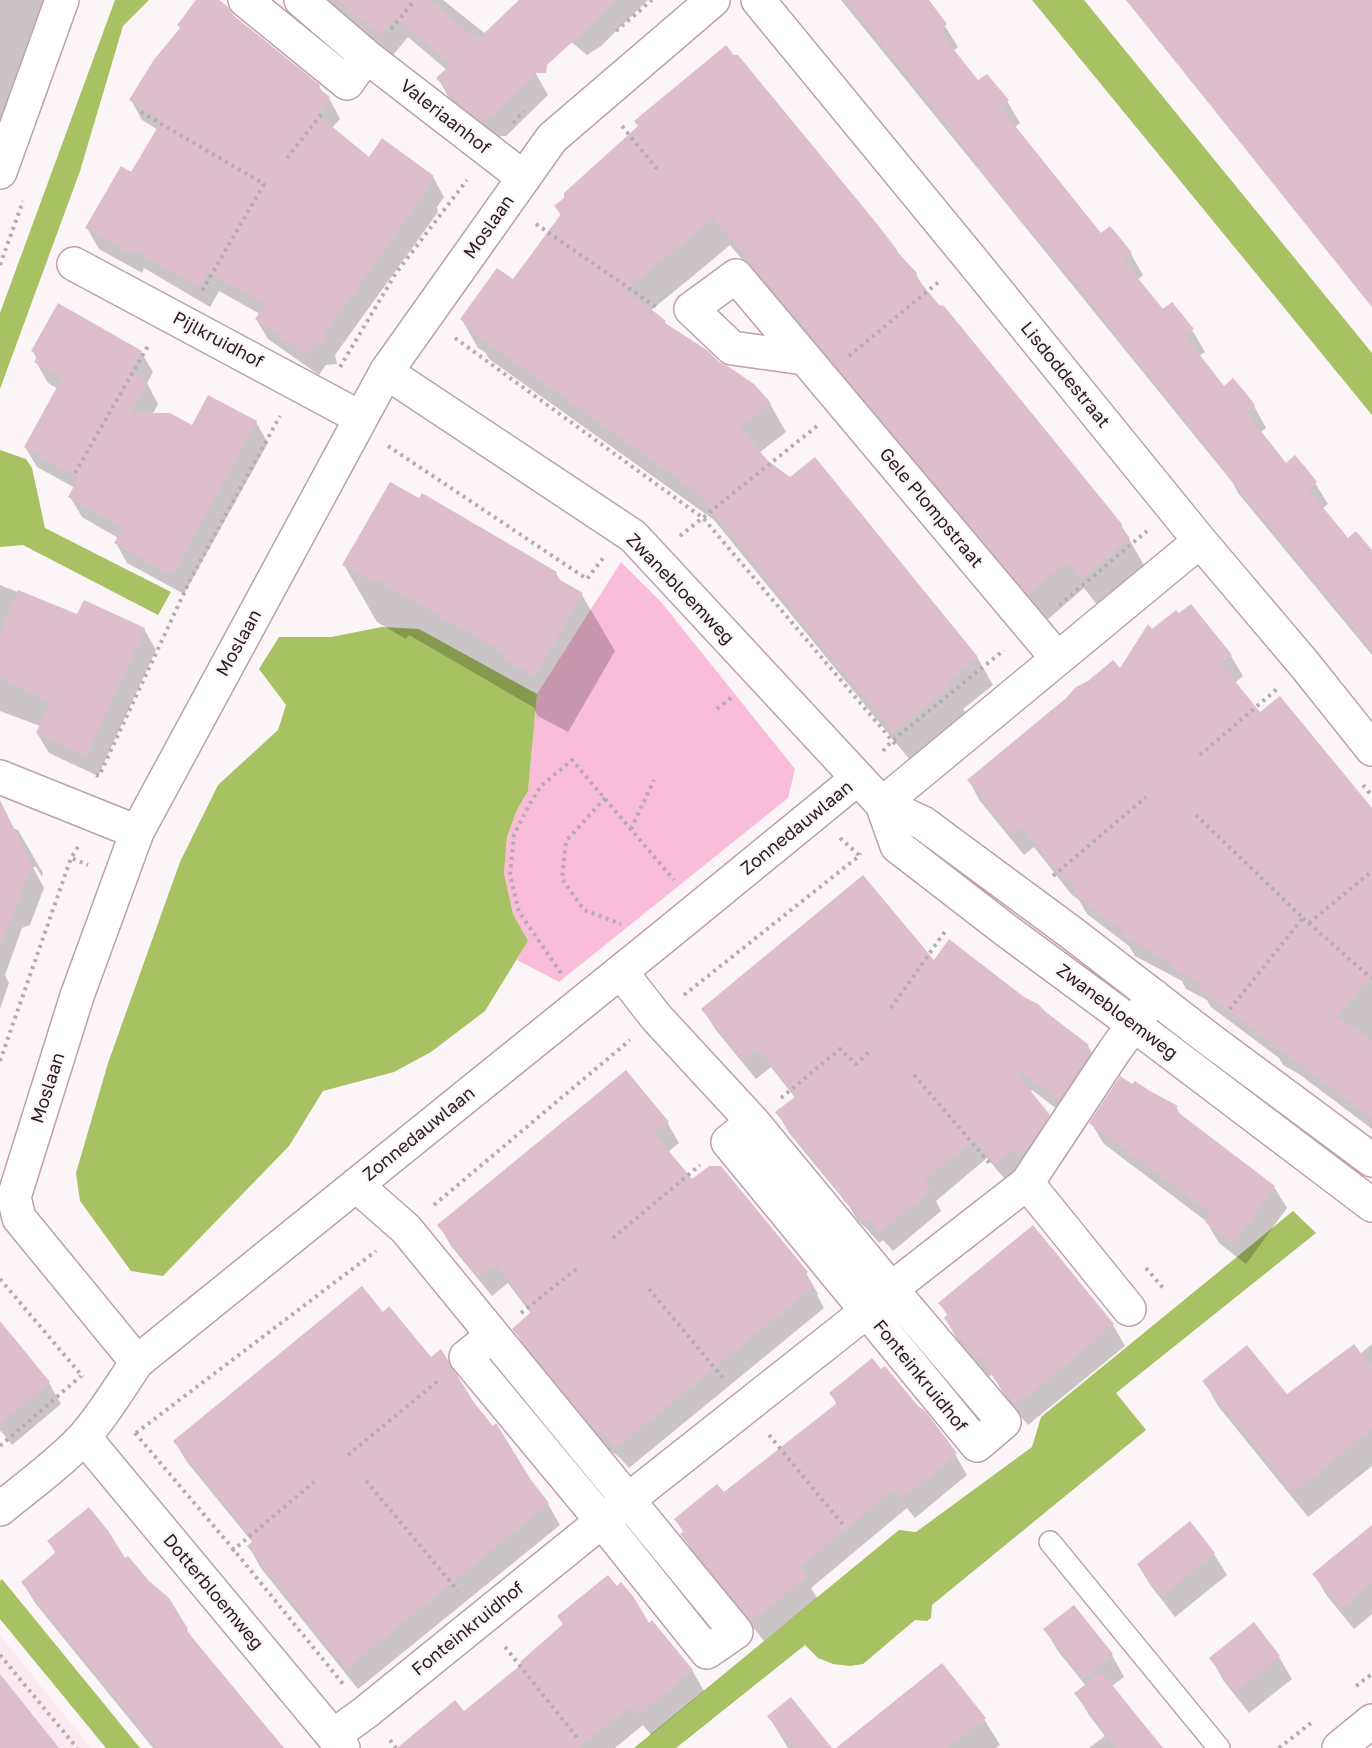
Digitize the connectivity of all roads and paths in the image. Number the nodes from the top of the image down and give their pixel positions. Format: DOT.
graph roads {
  1 [pos="62,0"];
  2 [pos="245,0"];
  3 [pos="301,0"];
  4 [pos="713,0"];
  5 [pos="758,0"];
  6 [pos="366,56"];
  7 [pos="347,83"];
  8 [pos="599,98"];
  9 [pos="141,112"];
  10 [pos="287,158"];
  11 [pos="657,169"];
  12 [pos="0,172"];
  13 [pos="515,190"];
  14 [pos="970,258"];
  15 [pos="74,264"];
  16 [pos="691,309"];
  17 [pos="426,316"];
  18 [pos="175,318"];
  19 [pos="813,368"];
  20 [pos="386,372"];
  21 [pos="298,384"];
  22 [pos="843,405"];
  23 [pos="359,422"];
  24 [pos="75,473"];
  25 [pos="703,518"];
  26 [pos="624,531"];
  27 [pos="1200,542"];
  28 [pos="653,558"];
  29 [pos="1057,658"];
  30 [pos="1305,665"];
  31 [pos="1372,749"];
  32 [pos="1200,755"];
  33 [pos="919,772"];
  34 [pos="99,776"];
  35 [pos="0,777"];
  36 [pos="858,778"];
  37 [pos="654,780"];
  38 [pos="1146,797"];
  39 [pos="605,798"];
  40 [pos="882,804"];
  41 [pos="1196,815"];
  42 [pos="631,829"];
  43 [pos="137,832"];
  44 [pos="70,858"];
  45 [pos="1372,871"];
  46 [pos="968,901"];
  47 [pos="1030,903"];
  48 [pos="698,909"];
  49 [pos="1303,918"];
  50 [pos="1309,923"];
  51 [pos="661,939"];
  52 [pos="621,972"];
  53 [pos="1371,978"];
  54 [pos="1154,996"];
  55 [pos="583,1002"];
  56 [pos="891,1008"];
  57 [pos="656,1017"];
  58 [pos="1133,1024"];
  59 [pos="1209,1040"];
  60 [pos="869,1052"];
  61 [pos="0,1061"];
  62 [pos="914,1075"];
  63 [pos="753,1122"];
  64 [pos="728,1142"];
  65 [pos="1372,1160"];
  66 [pos="9,1180"];
  67 [pos="356,1185"];
  68 [pos="1021,1187"];
  69 [pos="1367,1191"];
  70 [pos="406,1229"];
  71 [pos="613,1238"];
  72 [pos="579,1267"];
  73 [pos="0,1279"];
  74 [pos="891,1289"];
  75 [pos="1129,1309"];
  76 [pos="867,1311"];
  77 [pos="492,1336"];
  78 [pos="466,1357"];
  79 [pos="137,1362"];
  80 [pos="82,1376"];
  81 [pos="108,1406"];
  82 [pos="135,1433"];
  83 [pos="0,1446"];
  84 [pos="92,1447"];
  85 [pos="348,1455"];
  86 [pos="314,1482"];
  87 [pos="628,1500"];
  88 [pos="0,1509"];
  89 [pos="602,1521"];
  90 [pos="1050,1542"];
  91 [pos="234,1550"];
  92 [pos="200,1576"];
  93 [pos="0,1655"];
  94 [pos="366,1712"];
  95 [pos="1372,1721"];
  96 [pos="338,1742"];
  97 [pos="77,1748"];
  98 [pos="396,1748"];
  99 [pos="1219,1748"];
  100 [pos="1339,1748"];
  1 -- 12 [label="street"];
  2 -- 7 [label="street"];
  3 -- 6 [label="street, Valeriaanhof"];
  4 -- 8 [label="street, Moslaan"];
  5 -- 14 [label="street, Lisdoddestraat"];
  6 -- 7 [label="street"];
  6 -- 13 [label="street, Valeriaanhof"];
  7 -- 10 [label="path"];
  8 -- 11 [label="path"];
  8 -- 13 [label="street, Moslaan"];
  9 -- 18 [label="path"];
  13 -- 16 [label="path"];
  13 -- 17 [label="street, Moslaan"];
  14 -- 19 [label="path"];
  14 -- 27 [label="street, Lisdoddestraat"];
  15 -- 18 [label="street, Pijlkruidhof"];
  16 -- 19 [label="street"];
  16 -- 19 [label="street, Gele Plompstraat"];
  17 -- 20 [label="street, Moslaan"];
  17 -- 25 [label="path"];
  18 -- 21 [label="street, Pijlkruidhof"];
  18 -- 24 [label="path"];
  19 -- 22 [label="street, Gele Plompstraat"];
  20 -- 23 [label="street, Moslaan"];
  20 -- 26 [label="street, Zwanebloemweg"];
  21 -- 23 [label="street, Pijlkruidhof"];
  21 -- 34 [label="path"];
  22 -- 25 [label="path"];
  22 -- 29 [label="street, Gele Plompstraat"];
  23 -- 26 [label="path"];
  23 -- 43 [label="street, Moslaan"];
  25 -- 28 [label="path"];
  25 -- 33 [label="path"];
  26 -- 28 [label="street, Zwanebloemweg"];
  27 -- 29 [label="street, Zonnedauwlaan"];
  27 -- 30 [label="street, Lisdoddestraat"];
  28 -- 36 [label="street, Zwanebloemweg"];
  29 -- 33 [label="street, Zonnedauwlaan"];
  30 -- 31 [label="street, Lisdoddestraat"];
  30 -- 32 [label="path"];
  33 -- 40 [label="street, Zonnedauwlaan"];
  35 -- 43 [label="street"];
  36 -- 40 [label="street, Zwanebloemweg"];
  36 -- 48 [label="street, Zonnedauwlaan"];
  37 -- 42 [label="path"];
  38 -- 47 [label="path"];
  39 -- 42 [label="path"];
  39 -- 51 [label="path"];
  39 -- 55 [label="path"];
  40 -- 46 [label="street, Zwanebloemweg"];
  40 -- 47 [label="street, Zwanebloemweg"];
  40 -- 57 [label="path"];
  41 -- 49 [label="path"];
  42 -- 48 [label="path"];
  43 -- 66 [label="street, Moslaan"];
  44 -- 61 [label="path"];
  45 -- 50 [label="path"];
  46 -- 56 [label="path"];
  46 -- 58 [label="street, Zwanebloemweg"];
  47 -- 54 [label="street, Zwanebloemweg"];
  48 -- 51 [label="street, Zonnedauwlaan"];
  49 -- 50 [label="path"];
  49 -- 59 [label="path"];
  50 -- 53 [label="path"];
  51 -- 52 [label="street, Zonnedauwlaan"];
  52 -- 55 [label="street, Zonnedauwlaan"];
  52 -- 57 [label="street, Fonteinkruidhof"];
  54 -- 58 [label="street, Fonteinkruidhof"];
  54 -- 59 [label="street, Zwanebloemweg"];
  55 -- 67 [label="street, Zonnedauwlaan"];
  57 -- 63 [label="street, Fonteinkruidhof"];
  57 -- 70 [label="path"];
  58 -- 68 [label="street, Fonteinkruidhof"];
  58 -- 69 [label="street, Zwanebloemweg"];
  59 -- 65 [label="street, Zwanebloemweg"];
  60 -- 63 [label="path"];
  62 -- 68 [label="path"];
  63 -- 64 [label="street"];
  63 -- 74 [label="street, Fonteinkruidhof"];
  64 -- 71 [label="path"];
  64 -- 76 [label="street, Fonteinkruidhof"];
  66 -- 79 [label="street, Moslaan"];
  67 -- 70 [label="street"];
  67 -- 79 [label="street, Zonnedauwlaan"];
  68 -- 74 [label="street, Fonteinkruidhof"];
  68 -- 75 [label="street"];
  70 -- 77 [label="street"];
  70 -- 82 [label="path"];
  72 -- 77 [label="path"];
  73 -- 80 [label="path"];
  74 -- 76 [label="street, Fonteinkruidhof"];
  74 -- 76 [label="street, Fonteinkruidhof"];
  76 -- 87 [label="street, Fonteinkruidhof"];
  77 -- 78 [label="street"];
  77 -- 87 [label="street"];
  78 -- 85 [label="path"];
  78 -- 89 [label="street"];
  79 -- 81 [label="street, Zonnedauwlaan"];
  80 -- 81 [label="path"];
  80 -- 83 [label="path"];
  81 -- 82 [label="path"];
  81 -- 84 [label="street, Zonnedauwlaan"];
  82 -- 84 [label="path"];
  82 -- 91 [label="path"];
  84 -- 88 [label="street, Zonnedauwlaan"];
  84 -- 92 [label="street, Dotterbloemweg"];
  86 -- 91 [label="path"];
  87 -- 89 [label="street, Fonteinkruidhof"];
  87 -- 89 [label="street"];
  89 -- 94 [label="street, Fonteinkruidhof"];
  90 -- 99 [label="lane"];
  91 -- 92 [label="path"];
  91 -- 94 [label="path"];
  92 -- 96 [label="street, Dotterbloemweg"];
  93 -- 97 [label="path"];
  94 -- 96 [label="street, Fonteinkruidhof"];
  94 -- 98 [label="path"];
  95 -- 100 [label="street"];
}
